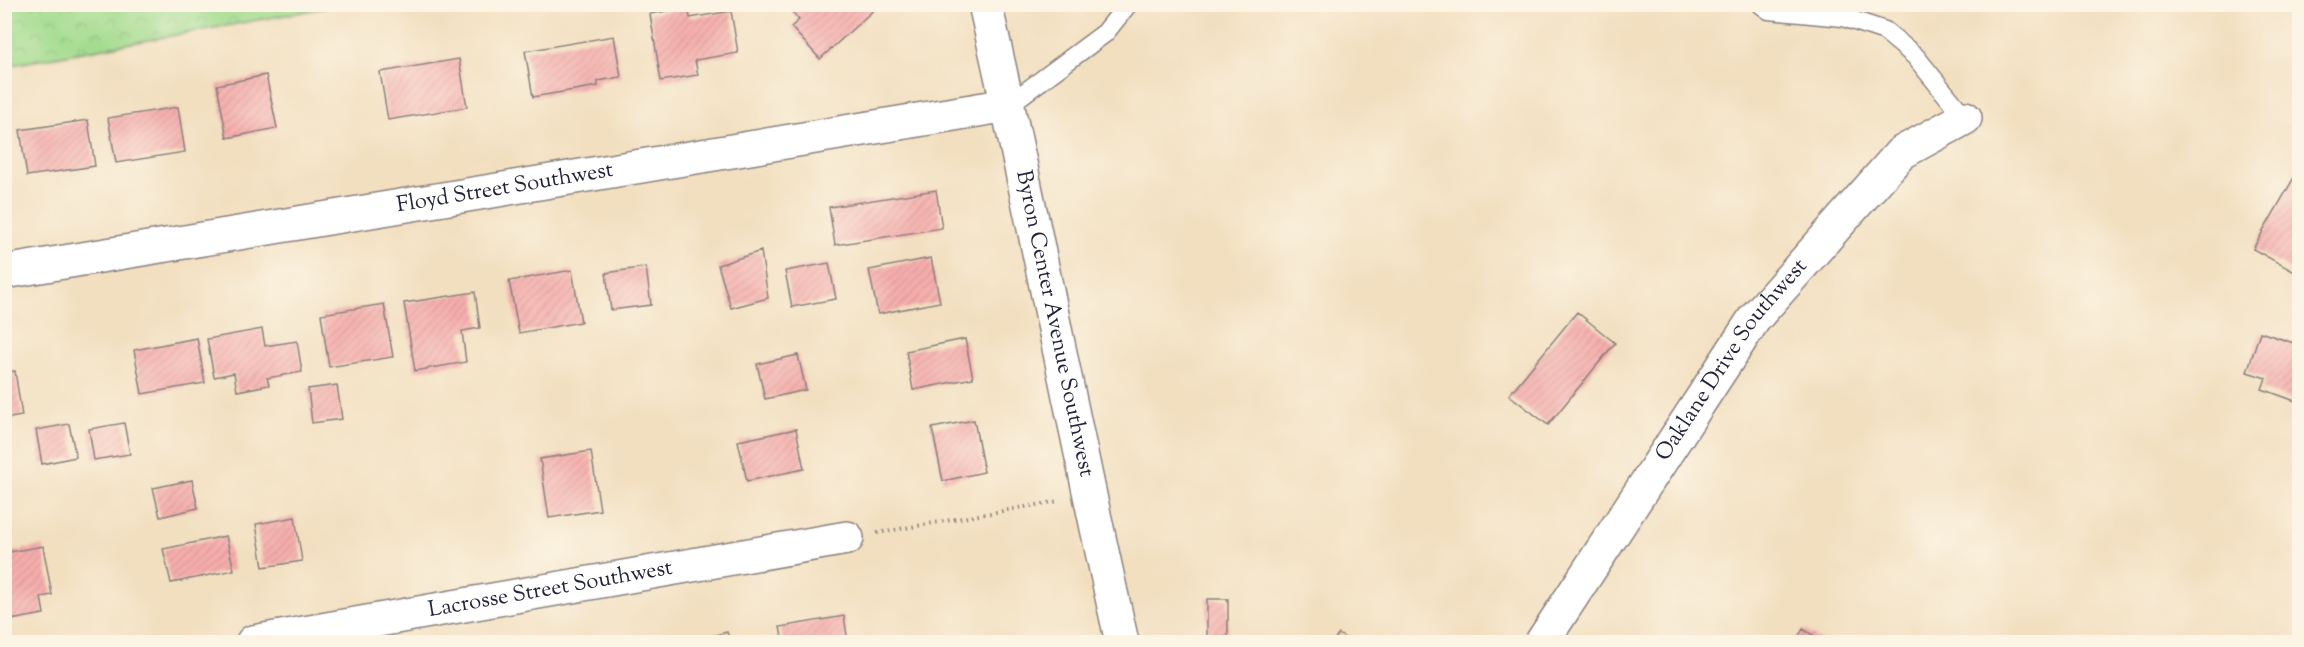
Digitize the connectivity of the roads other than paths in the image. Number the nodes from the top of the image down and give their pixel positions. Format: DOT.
graph roads {
  1 [pos="985,4"];
  2 [pos="1128,4"];
  3 [pos="1761,4"];
  4 [pos="1008,105"];
  5 [pos="1965,117"];
  6 [pos="4,272"];
  7 [pos="846,538"];
  8 [pos="253,642"];
  9 [pos="1122,642"];
  10 [pos="1542,642"];
  1 -- 4 [label="street, Byron Center Avenue Southwest"];
  2 -- 4 [label="lane"];
  3 -- 5 [label="lane"];
  4 -- 6 [label="street, Floyd Street Southwest"];
  4 -- 9 [label="street, Byron Center Avenue Southwest"];
  5 -- 10 [label="street, Oaklane Drive Southwest"];
  7 -- 8 [label="street, Lacrosse Street Southwest"];
}
